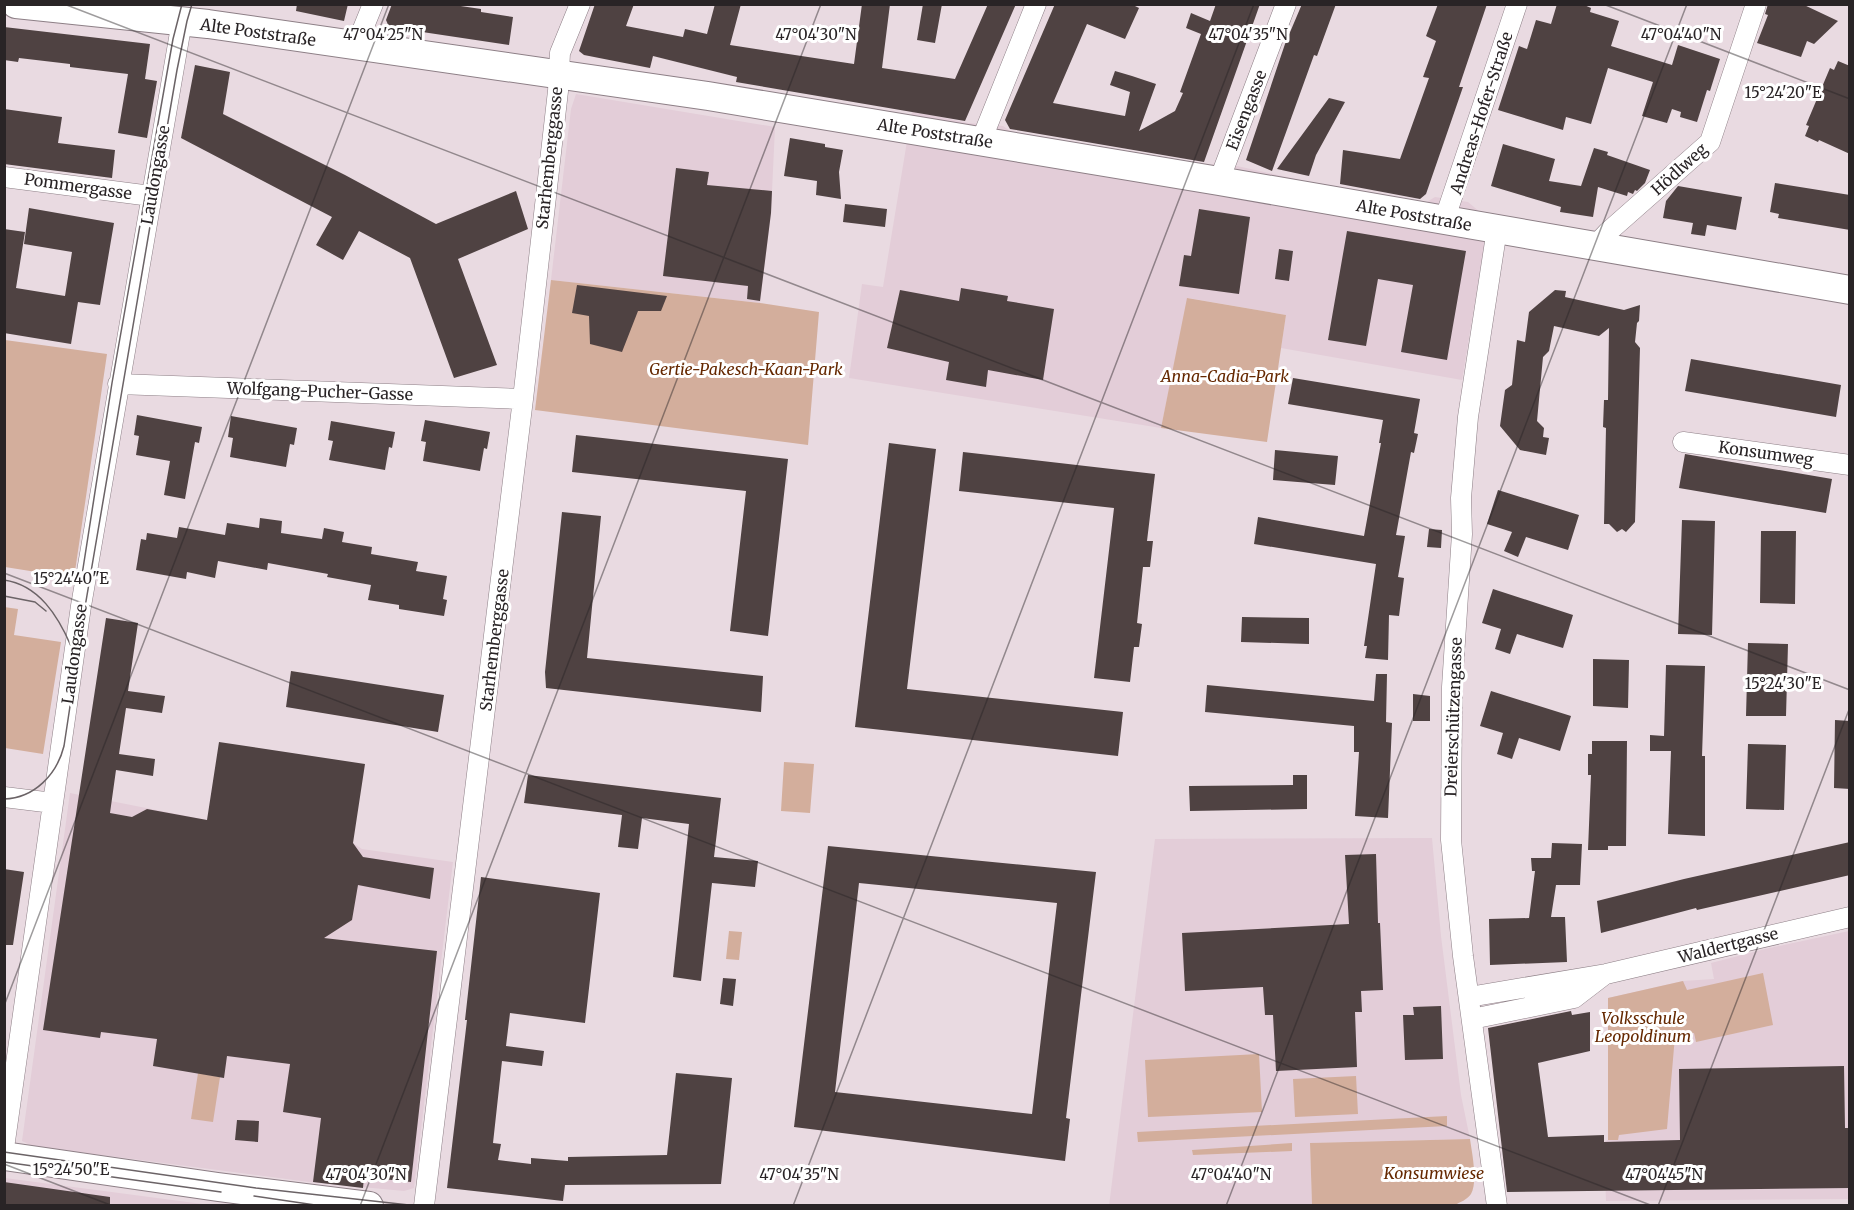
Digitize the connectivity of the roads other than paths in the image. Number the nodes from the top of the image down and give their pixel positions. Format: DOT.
graph roads {
  1 [pos="16,4"];
  2 [pos="373,4"];
  3 [pos="580,4"];
  4 [pos="1036,4"];
  5 [pos="1286,4"];
  6 [pos="1517,4"];
  7 [pos="1756,4"];
  8 [pos="184,13"];
  9 [pos="356,46"];
  10 [pos="558,74"];
  11 [pos="981,141"];
  12 [pos="4,177"];
  13 [pos="1219,181"];
  14 [pos="151,196"];
  15 [pos="1444,221"];
  16 [pos="1497,229"];
  17 [pos="1595,246"];
  18 [pos="1850,290"];
  19 [pos="118,384"];
  20 [pos="523,399"];
  21 [pos="1683,442"];
  22 [pos="1850,465"];
  23 [pos="4,797"];
  24 [pos="53,803"];
  25 [pos="1850,917"];
  26 [pos="1606,974"];
  27 [pos="1469,997"];
  28 [pos="1472,1020"];
  29 [pos="4,1148"];
  30 [pos="4,1156"];
  31 [pos="369,1206"];
  32 [pos="424,1206"];
  33 [pos="1497,1206"];
  1 -- 8 [label="main road, Alte Poststraße"];
  2 -- 9 [label="street"];
  3 -- 10 [label="street, Starhemberggasse"];
  4 -- 11 [label="street"];
  5 -- 13 [label="street, Eisengasse"];
  6 -- 15 [label="street, Andreas-Hofer-Straße"];
  7 -- 17 [label="street, Hödlweg"];
  8 -- 9 [label="main road, Alte Poststraße"];
  8 -- 14 [label="street, Laudongasse"];
  9 -- 10 [label="main road, Alte Poststraße"];
  10 -- 11 [label="main road, Alte Poststraße"];
  10 -- 20 [label="street, Starhemberggasse"];
  11 -- 13 [label="main road, Alte Poststraße"];
  12 -- 14 [label="street, Pommergasse"];
  13 -- 15 [label="main road, Alte Poststraße"];
  14 -- 19 [label="street, Laudongasse"];
  15 -- 16 [label="main road, Alte Poststraße"];
  16 -- 17 [label="main road, Alte Poststraße"];
  16 -- 27 [label="street, Dreierschützengasse"];
  17 -- 18 [label="main road, Alte Poststraße"];
  19 -- 20 [label="street, Wolfgang-Pucher-Gasse"];
  19 -- 24 [label="street, Laudongasse"];
  20 -- 32 [label="street, Starhemberggasse"];
  21 -- 22 [label="street, Konsumweg"];
  23 -- 24 [label="street"];
  24 -- 29 [label="street, Laudongasse"];
  25 -- 26 [label="street, Waldertgasse"];
  26 -- 27 [label="street, Waldertgasse"];
  26 -- 28 [label="street, Waldertgasse"];
  27 -- 28 [label="street, Dreierschützengasse"];
  28 -- 33 [label="street, Dreierschützengasse"];
  30 -- 31 [label="main road"];
}
